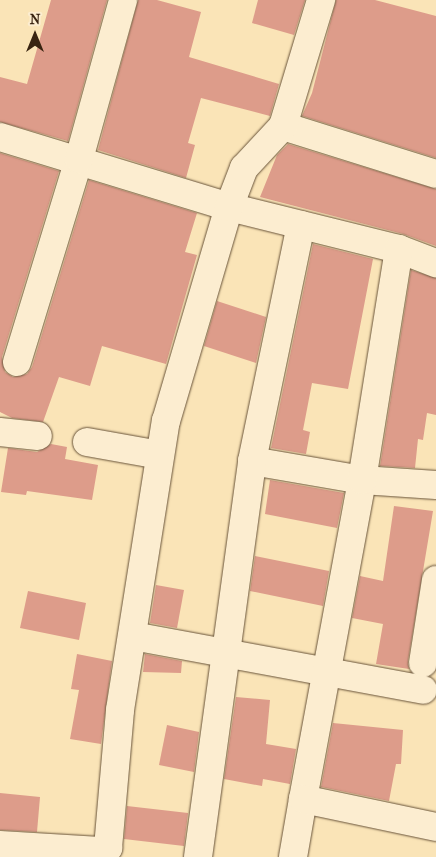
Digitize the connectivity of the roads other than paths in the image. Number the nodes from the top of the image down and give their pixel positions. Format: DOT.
graph roads {
  1 [pos="122,0"];
  2 [pos="321,0"];
  3 [pos="283,126"];
  4 [pos="0,137"];
  5 [pos="79,159"];
  6 [pos="436,174"];
  7 [pos="228,207"];
  8 [pos="301,225"];
  9 [pos="399,249"];
  10 [pos="436,262"];
  11 [pos="17,362"];
  12 [pos="0,432"];
  13 [pos="38,436"];
  14 [pos="88,442"];
  15 [pos="160,455"];
  16 [pos="252,462"];
  17 [pos="362,480"];
  18 [pos="436,486"];
  19 [pos="436,580"];
  20 [pos="133,636"];
  21 [pos="228,655"];
  22 [pos="423,663"];
  23 [pos="326,673"];
  24 [pos="423,690"];
  25 [pos="303,800"];
  26 [pos="436,827"];
  27 [pos="0,845"];
  28 [pos="198,857"];
  29 [pos="293,857"];
  1 -- 5 [label="street"];
  2 -- 3 [label="street"];
  3 -- 6 [label="street"];
  3 -- 7 [label="street"];
  4 -- 5 [label="street"];
  5 -- 7 [label="street"];
  5 -- 11 [label="street"];
  7 -- 8 [label="street"];
  7 -- 15 [label="street"];
  8 -- 9 [label="street"];
  8 -- 16 [label="street"];
  9 -- 10 [label="street"];
  9 -- 17 [label="street"];
  12 -- 13 [label="street"];
  14 -- 15 [label="street"];
  15 -- 20 [label="street"];
  16 -- 17 [label="street"];
  16 -- 21 [label="street"];
  17 -- 18 [label="street"];
  17 -- 23 [label="street"];
  19 -- 22 [label="street"];
  20 -- 21 [label="street"];
  20 -- 27 [label="street"];
  21 -- 23 [label="street"];
  21 -- 28 [label="street"];
  23 -- 24 [label="street"];
  23 -- 25 [label="street"];
  25 -- 26 [label="street"];
  25 -- 29 [label="street"];
}
